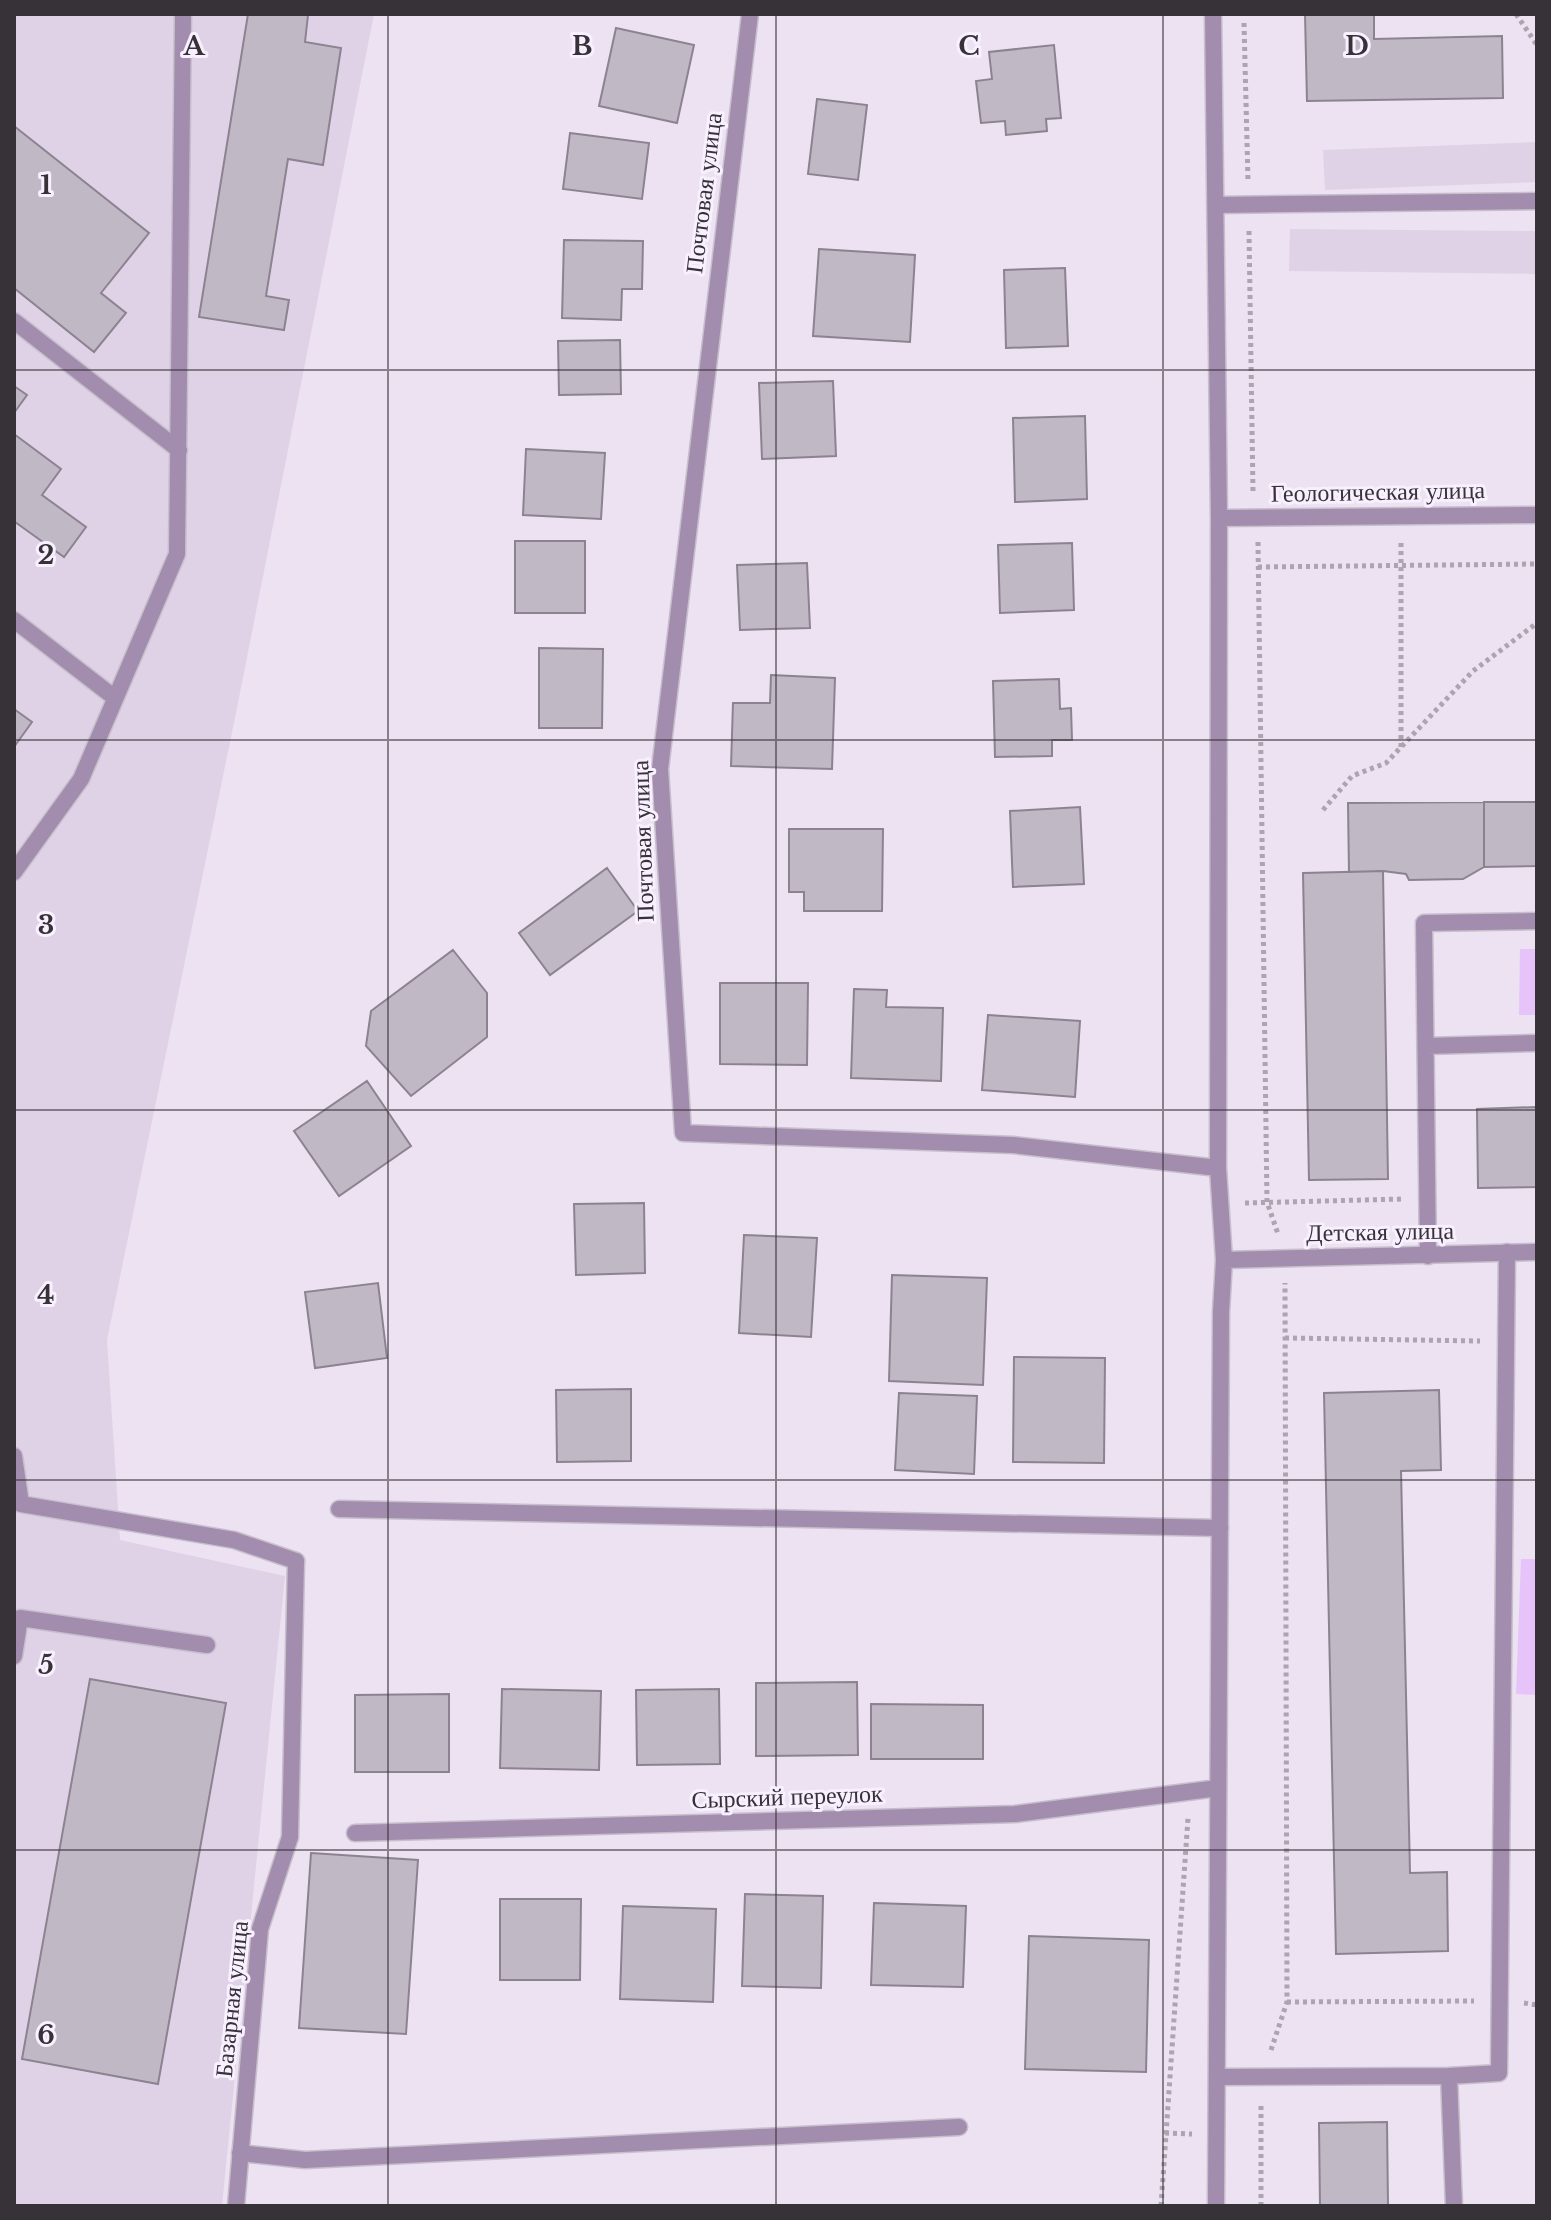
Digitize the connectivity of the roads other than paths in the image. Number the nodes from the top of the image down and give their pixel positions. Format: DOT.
graph roads {
  1 [pos="183,14"];
  2 [pos="750,14"];
  3 [pos="1213,14"];
  4 [pos="1537,201"];
  5 [pos="1216,205"];
  6 [pos="14,321"];
  7 [pos="179,450"];
  8 [pos="1537,515"];
  9 [pos="1219,518"];
  10 [pos="14,620"];
  11 [pos="115,698"];
  12 [pos="14,872"];
  13 [pos="1537,921"];
  14 [pos="1537,1043"];
  15 [pos="1426,1046"];
  16 [pos="1218,1168"];
  17 [pos="1507,1252"];
  18 [pos="1537,1252"];
  19 [pos="1428,1256"];
  20 [pos="1224,1260"];
  21 [pos="14,1456"];
  22 [pos="18,1502"];
  23 [pos="339,1509"];
  24 [pos="1220,1528"];
  25 [pos="207,1645"];
  26 [pos="14,1656"];
  27 [pos="1218,1788"];
  28 [pos="355,1833"];
  29 [pos="1449,2076"];
  30 [pos="1217,2077"];
  31 [pos="959,2127"];
  32 [pos="240,2153"];
  33 [pos="236,2206"];
  34 [pos="1216,2206"];
  35 [pos="1454,2206"];
  1 -- 7 [label="street"];
  2 -- 16 [label="street, Почтовая улица"];
  3 -- 5 [label="street"];
  4 -- 5 [label="street"];
  5 -- 9 [label="street"];
  6 -- 7 [label="street"];
  7 -- 11 [label="street"];
  8 -- 9 [label="street, Геологическая улица"];
  9 -- 16 [label="street"];
  10 -- 11 [label="street"];
  11 -- 12 [label="street"];
  13 -- 15 [label="street"];
  14 -- 15 [label="street"];
  15 -- 19 [label="street"];
  16 -- 20 [label="street"];
  17 -- 18 [label="street, Детская улица"];
  17 -- 19 [label="street, Детская улица"];
  17 -- 29 [label="street"];
  19 -- 20 [label="street, Детская улица"];
  20 -- 24 [label="street"];
  21 -- 22 [label="street"];
  22 -- 32 [label="street, Базарная улица"];
  23 -- 24 [label="street"];
  24 -- 27 [label="street"];
  25 -- 26 [label="street"];
  27 -- 28 [label="street, Сырский переулок"];
  27 -- 30 [label="street"];
  29 -- 30 [label="street"];
  29 -- 35 [label="street"];
  30 -- 34 [label="street"];
  31 -- 32 [label="street"];
  32 -- 33 [label="street, Базарная улица"];
}
